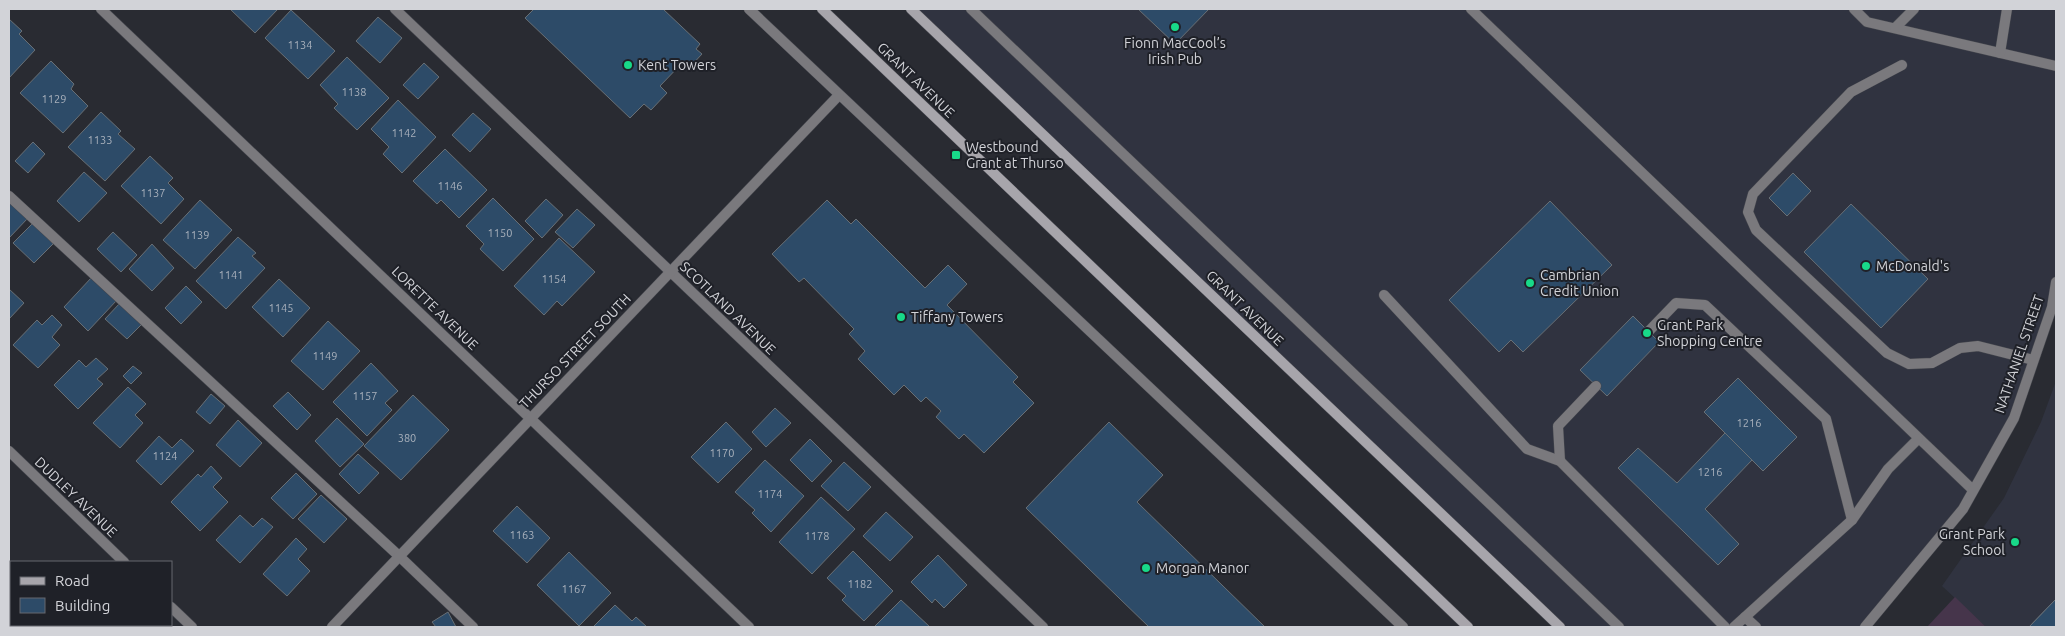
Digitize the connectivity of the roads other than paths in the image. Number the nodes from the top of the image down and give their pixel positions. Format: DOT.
graph roads {
  1 [pos="102,9"];
  2 [pos="394,9"];
  3 [pos="749,9"];
  4 [pos="822,9"];
  5 [pos="911,9"];
  6 [pos="971,9"];
  7 [pos="1471,9"];
  8 [pos="1854,9"];
  9 [pos="1914,9"];
  10 [pos="2007,9"];
  11 [pos="1895,28"];
  12 [pos="2000,53"];
  13 [pos="1902,65"];
  14 [pos="2056,66"];
  15 [pos="839,95"];
  16 [pos="9,196"];
  17 [pos="670,272"];
  18 [pos="2056,282"];
  19 [pos="1384,295"];
  20 [pos="1648,332"];
  21 [pos="2033,360"];
  22 [pos="1596,386"];
  23 [pos="531,419"];
  24 [pos="1918,439"];
  25 [pos="9,451"];
  26 [pos="1560,461"];
  27 [pos="1973,490"];
  28 [pos="1852,520"];
  29 [pos="399,556"];
  30 [pos="123,561"];
  31 [pos="172,608"];
  32 [pos="1745,617"];
  33 [pos="192,627"];
  34 [pos="332,627"];
  35 [pos="472,627"];
  36 [pos="749,627"];
  37 [pos="1042,627"];
  38 [pos="1402,627"];
  39 [pos="1468,627"];
  40 [pos="1560,627"];
  41 [pos="1619,627"];
  42 [pos="1725,627"];
  43 [pos="1734,627"];
  44 [pos="1756,627"];
  45 [pos="1865,627"];
  1 -- 23 [label="street, LORETTE AVENUE"];
  2 -- 17 [label="street, SCOTLAND AVENUE"];
  3 -- 15 [label="street"];
  4 -- 39 [label="main road, GRANT AVENUE"];
  5 -- 40 [label="main road, GRANT AVENUE"];
  6 -- 41 [label="street"];
  7 -- 24 [label="street"];
  8 -- 11 [label="street"];
  9 -- 11 [label="street"];
  10 -- 12 [label="street"];
  11 -- 12 [label="street"];
  12 -- 14 [label="street"];
  13 -- 21 [label="street"];
  15 -- 17 [label="street, THURSO STREET SOUTH"];
  15 -- 38 [label="street"];
  16 -- 29 [label="street"];
  17 -- 23 [label="street, THURSO STREET SOUTH"];
  17 -- 37 [label="street, SCOTLAND AVENUE"];
  18 -- 21 [label="street, NATHANIEL STREET"];
  19 -- 26 [label="street"];
  20 -- 28 [label="street"];
  21 -- 27 [label="street, NATHANIEL STREET"];
  22 -- 26 [label="street"];
  23 -- 29 [label="street, THURSO STREET SOUTH"];
  23 -- 36 [label="street, LORETTE AVENUE"];
  24 -- 27 [label="street"];
  24 -- 28 [label="street"];
  25 -- 30 [label="street, DUDLEY AVENUE"];
  26 -- 42 [label="street"];
  27 -- 45 [label="street, NATHANIEL STREET"];
  28 -- 32 [label="street"];
  29 -- 34 [label="street, THURSO STREET SOUTH"];
  29 -- 35 [label="street"];
  31 -- 33 [label="street"];
  32 -- 43 [label="street"];
  32 -- 44 [label="street"];
}
